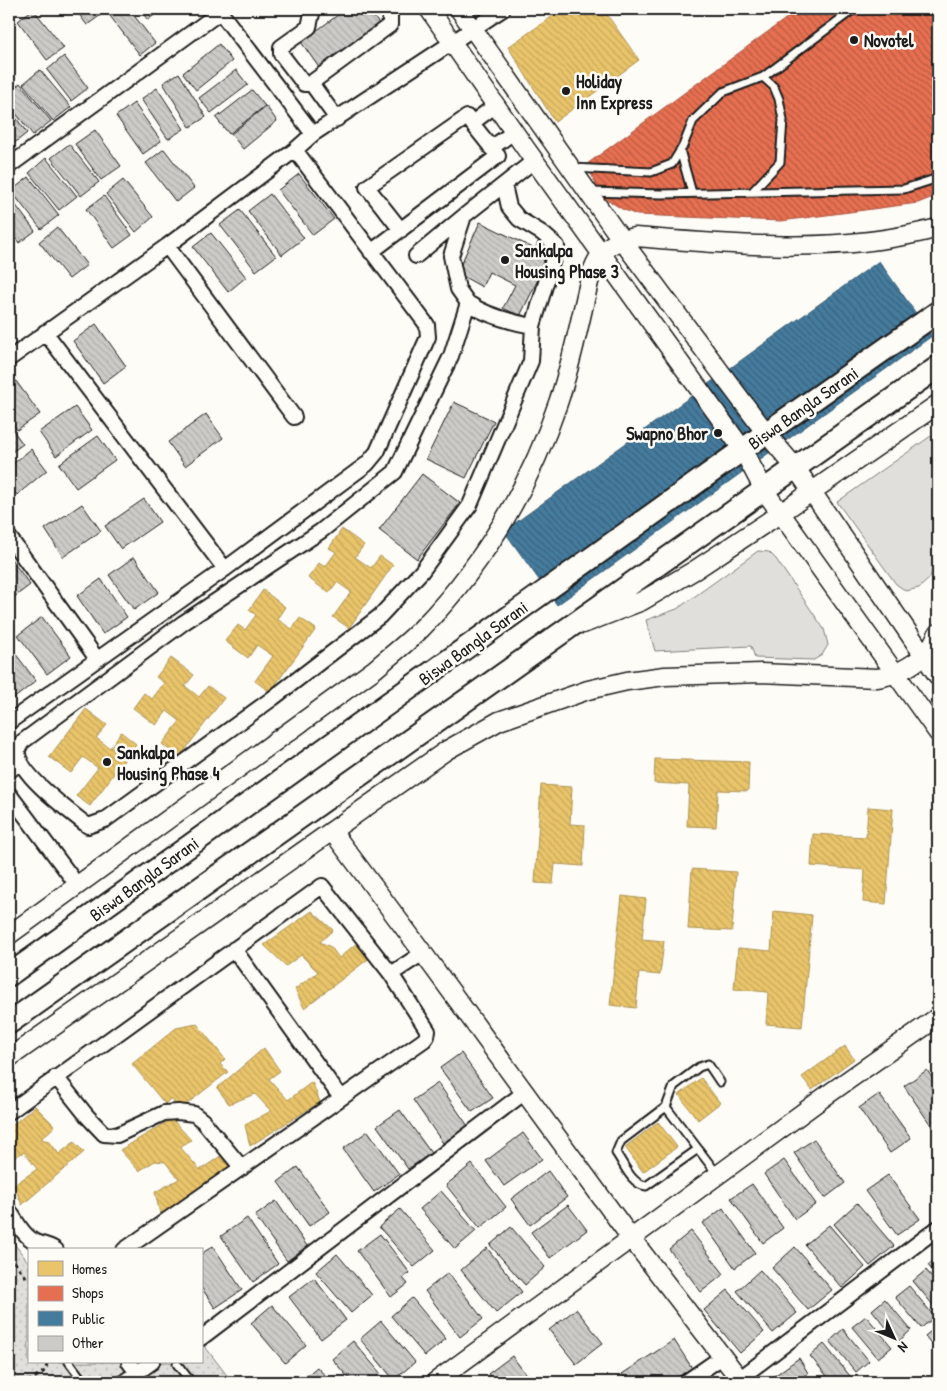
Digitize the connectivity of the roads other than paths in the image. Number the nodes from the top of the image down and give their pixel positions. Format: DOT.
graph roads {
  1 [pos="313,9"];
  2 [pos="390,9"];
  3 [pos="429,9"];
  4 [pos="459,9"];
  5 [pos="503,9"];
  6 [pos="854,9"];
  7 [pos="219,10"];
  8 [pos="473,28"];
  9 [pos="453,42"];
  10 [pos="763,77"];
  11 [pos="311,83"];
  12 [pos="496,105"];
  13 [pos="336,119"];
  14 [pos="472,123"];
  15 [pos="514,132"];
  16 [pos="313,134"];
  17 [pos="491,148"];
  18 [pos="295,150"];
  19 [pos="680,150"];
  20 [pos="534,160"];
  21 [pos="9,166"];
  22 [pos="570,168"];
  23 [pos="938,178"];
  24 [pos="504,185"];
  25 [pos="586,192"];
  26 [pos="752,192"];
  27 [pos="692,193"];
  28 [pos="464,216"];
  29 [pos="938,228"];
  30 [pos="402,230"];
  31 [pos="621,239"];
  32 [pos="167,246"];
  33 [pos="371,252"];
  34 [pos="601,252"];
  35 [pos="416,256"];
  36 [pos="468,303"];
  37 [pos="938,312"];
  38 [pos="533,326"];
  39 [pos="44,332"];
  40 [pos="9,359"];
  41 [pos="938,367"];
  42 [pos="938,404"];
  43 [pos="294,417"];
  44 [pos="766,433"];
  45 [pos="743,450"];
  46 [pos="795,468"];
  47 [pos="764,490"];
  48 [pos="811,493"];
  49 [pos="781,513"];
  50 [pos="9,537"];
  51 [pos="226,569"];
  52 [pos="560,633"];
  53 [pos="938,633"];
  54 [pos="924,656"];
  55 [pos="97,659"];
  56 [pos="895,674"];
  57 [pos="938,676"];
  58 [pos="9,722"];
  59 [pos="938,733"];
  60 [pos="20,762"];
  61 [pos="9,771"];
  62 [pos="9,794"];
  63 [pos="332,831"];
  64 [pos="78,886"];
  65 [pos="9,935"];
  66 [pos="234,949"];
  67 [pos="423,953"];
  68 [pos="391,974"];
  69 [pos="9,975"];
  70 [pos="938,1017"];
  71 [pos="9,1024"];
  72 [pos="9,1058"];
  73 [pos="56,1077"];
  74 [pos="720,1082"];
  75 [pos="525,1092"];
  76 [pos="341,1098"];
  77 [pos="666,1107"];
  78 [pos="9,1112"];
  79 [pos="698,1149"];
  80 [pos="242,1168"];
  81 [pos="718,1176"];
  82 [pos="9,1210"];
  83 [pos="938,1228"];
  84 [pos="631,1238"];
  85 [pos="53,1248"];
  86 [pos="127,1248"];
  87 [pos="202,1337"];
  88 [pos="722,1356"];
  89 [pos="70,1364"];
  90 [pos="146,1364"];
  91 [pos="177,1364"];
  92 [pos="133,1368"];
  93 [pos="740,1380"];
  94 [pos="84,1382"];
  95 [pos="124,1382"];
  96 [pos="191,1382"];
  97 [pos="435,1382"];
  98 [pos="686,1382"];
  1 -- 11 [label="street"];
  2 -- 11 [label="street"];
  3 -- 9 [label="street"];
  4 -- 8 [label="street"];
  5 -- 8 [label="street"];
  6 -- 10 [label="lane"];
  7 -- 16 [label="street"];
  7 -- 21 [label="street"];
  8 -- 9 [label="street"];
  8 -- 22 [label="street"];
  9 -- 12 [label="street"];
  9 -- 13 [label="street"];
  10 -- 19 [label="lane"];
  10 -- 26 [label="lane"];
  11 -- 13 [label="street"];
  12 -- 14 [label="street"];
  12 -- 15 [label="street"];
  13 -- 16 [label="street"];
  14 -- 17 [label="street"];
  14 -- 30 [label="street"];
  15 -- 17 [label="street"];
  15 -- 20 [label="street"];
  16 -- 18 [label="street"];
  17 -- 30 [label="street"];
  18 -- 32 [label="street"];
  18 -- 33 [label="street"];
  19 -- 22 [label="lane"];
  19 -- 27 [label="lane"];
  20 -- 24 [label="street"];
  20 -- 34 [label="street"];
  22 -- 25 [label="street"];
  23 -- 26 [label="lane"];
  24 -- 28 [label="street"];
  24 -- 38 [label="street"];
  25 -- 27 [label="lane"];
  25 -- 31 [label="street"];
  26 -- 27 [label="lane"];
  28 -- 35 [label="street"];
  28 -- 36 [label="street"];
  29 -- 31 [label="street"];
  30 -- 33 [label="street"];
  31 -- 34 [label="street"];
  31 -- 44 [label="street"];
  32 -- 39 [label="street"];
  32 -- 43 [label="street"];
  33 -- 51 [label="street"];
  34 -- 45 [label="street"];
  34 -- 64 [label="street"];
  36 -- 38 [label="street"];
  36 -- 60 [label="street"];
  37 -- 44 [label="main road, Biswa Bangla Sarani"];
  38 -- 60 [label="street"];
  39 -- 40 [label="street"];
  39 -- 51 [label="street"];
  41 -- 46 [label="main road"];
  42 -- 48 [label="street"];
  44 -- 45 [label="main road, Biswa Bangla Sarani"];
  44 -- 46 [label="street"];
  45 -- 47 [label="street"];
  45 -- 69 [label="main road, Biswa Bangla Sarani"];
  46 -- 47 [label="main road"];
  46 -- 48 [label="street"];
  47 -- 49 [label="street"];
  47 -- 52 [label="main road"];
  48 -- 49 [label="street"];
  48 -- 54 [label="street"];
  49 -- 52 [label="street"];
  49 -- 56 [label="street"];
  50 -- 55 [label="street"];
  51 -- 55 [label="street"];
  52 -- 71 [label="main road"];
  53 -- 54 [label="street"];
  54 -- 56 [label="street"];
  54 -- 57 [label="street"];
  55 -- 58 [label="street"];
  56 -- 59 [label="street"];
  56 -- 63 [label="street"];
  60 -- 61 [label="street"];
  62 -- 64 [label="street"];
  63 -- 67 [label="street"];
  63 -- 72 [label="street"];
  64 -- 65 [label="street"];
  66 -- 68 [label="street"];
  66 -- 73 [label="street"];
  66 -- 76 [label="street"];
  67 -- 68 [label="street"];
  67 -- 75 [label="street"];
  68 -- 76 [label="street"];
  70 -- 81 [label="street"];
  73 -- 78 [label="street"];
  73 -- 80 [label="street"];
  74 -- 77 [label="lane"];
  75 -- 84 [label="street"];
  75 -- 87 [label="street"];
  76 -- 80 [label="street"];
  77 -- 79 [label="lane"];
  77 -- 79 [label="lane"];
  79 -- 81 [label="lane"];
  80 -- 86 [label="street"];
  81 -- 84 [label="street"];
  82 -- 85 [label="street"];
  83 -- 93 [label="street"];
  84 -- 88 [label="street"];
  84 -- 97 [label="street"];
  88 -- 93 [label="street"];
  88 -- 98 [label="street"];
  89 -- 94 [label="lane"];
  90 -- 92 [label="street"];
  91 -- 96 [label="lane"];
  92 -- 95 [label="street"];
}
